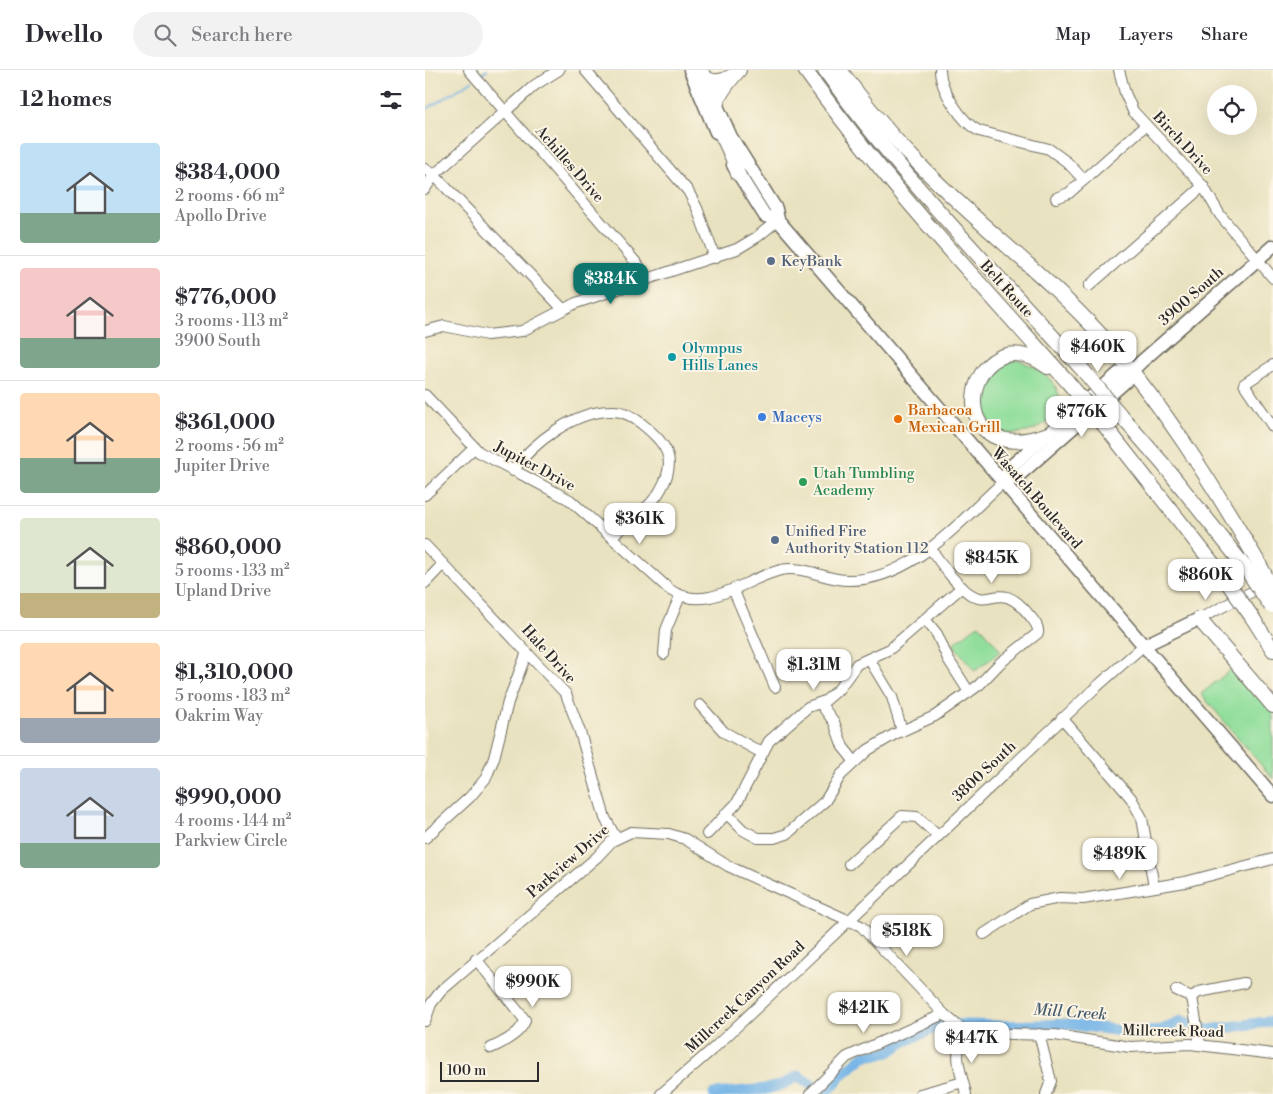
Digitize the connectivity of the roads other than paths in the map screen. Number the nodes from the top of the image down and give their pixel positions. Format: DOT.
graph roads {
  1 [pos="469,70"];
  2 [pos="559,70"];
  3 [pos="585,70"];
  4 [pos="805,70"];
  5 [pos="825,70"];
  6 [pos="841,70"];
  7 [pos="940,70"];
  8 [pos="1119,70"];
  9 [pos="697,71"];
  10 [pos="738,71"];
  11 [pos="715,104"];
  12 [pos="504,111"];
  13 [pos="1146,125"];
  14 [pos="429,172"];
  15 [pos="738,174"];
  16 [pos="1084,180"];
  17 [pos="1203,186"];
  18 [pos="425,189"];
  19 [pos="1056,198"];
  20 [pos="778,220"];
  21 [pos="1273,246"];
  22 [pos="715,258"];
  23 [pos="1258,260"];
  24 [pos="1273,278"];
  25 [pos="645,280"];
  26 [pos="1089,286"];
  27 [pos="563,309"];
  28 [pos="425,331"];
  29 [pos="1273,365"];
  30 [pos="1131,372"];
  31 [pos="1067,381"];
  32 [pos="425,395"];
  33 [pos="1273,427"];
  34 [pos="1048,434"];
  35 [pos="475,448"];
  36 [pos="513,471"];
  37 [pos="1002,483"];
  38 [pos="425,495"];
  39 [pos="612,536"];
  40 [pos="425,545"];
  41 [pos="930,548"];
  42 [pos="443,564"];
  43 [pos="1251,565"];
  44 [pos="1273,580"];
  45 [pos="425,583"];
  46 [pos="962,587"];
  47 [pos="733,589"];
  48 [pos="1273,590"];
  49 [pos="680,596"];
  50 [pos="1272,607"];
  51 [pos="925,619"];
  52 [pos="1199,619"];
  53 [pos="1143,646"];
  54 [pos="1273,650"];
  55 [pos="527,652"];
  56 [pos="664,654"];
  57 [pos="869,659"];
  58 [pos="775,688"];
  59 [pos="969,692"];
  60 [pos="820,703"];
  61 [pos="700,705"];
  62 [pos="1273,706"];
  63 [pos="1062,718"];
  64 [pos="902,731"];
  65 [pos="762,753"];
  66 [pos="855,762"];
  67 [pos="1273,796"];
  68 [pos="727,813"];
  69 [pos="707,834"];
  70 [pos="937,835"];
  71 [pos="425,838"];
  72 [pos="616,838"];
  73 [pos="1273,859"];
  74 [pos="849,864"];
  75 [pos="1154,887"];
  76 [pos="849,921"];
  77 [pos="984,934"];
  78 [pos="476,960"];
  79 [pos="1244,984"];
  80 [pos="1176,990"];
  81 [pos="1192,997"];
  82 [pos="427,1010"];
  83 [pos="946,1017"];
  84 [pos="425,1021"];
  85 [pos="963,1029"];
  86 [pos="1039,1034"];
  87 [pos="1200,1045"];
  88 [pos="491,1048"];
  89 [pos="1273,1054"];
  90 [pos="963,1082"];
  91 [pos="661,1094"];
  92 [pos="810,1094"];
  93 [pos="920,1094"];
  94 [pos="966,1094"];
  95 [pos="1046,1094"];
  1 -- 12 [label="street, Achilles Drive"];
  2 -- 12 [label="street"];
  3 -- 22 [label="street"];
  4 -- 31 [label="highway, Belt Route"];
  5 -- 43 [label="highway, Belt Route, bridge"];
  6 -- 30 [label="highway"];
  7 -- 16 [label="street"];
  8 -- 13 [label="street, Birch Drive"];
  9 -- 10 [label="highway"];
  9 -- 11 [label="main road, Wasatch Boulevard"];
  9 -- 15 [label="main road, Wasatch Boulevard"];
  10 -- 11 [label="highway"];
  11 -- 15 [label="highway"];
  11 -- 20 [label="main road, Wasatch Boulevard"];
  12 -- 14 [label="street"];
  12 -- 25 [label="street, Achilles Drive"];
  13 -- 16 [label="street"];
  13 -- 17 [label="street, Birch Drive"];
  14 -- 18 [label="street"];
  14 -- 27 [label="street"];
  15 -- 20 [label="main road, Wasatch Boulevard"];
  16 -- 19 [label="street"];
  17 -- 23 [label="street, Birch Drive"];
  17 -- 26 [label="street"];
  20 -- 22 [label="street"];
  20 -- 37 [label="main road, Wasatch Boulevard"];
  21 -- 23 [label="main road, 3900 South"];
  22 -- 25 [label="street"];
  23 -- 24 [label="street, Birch Drive"];
  23 -- 30 [label="main road, 3900 South"];
  25 -- 27 [label="street"];
  27 -- 28 [label="street"];
  29 -- 33 [label="street"];
  30 -- 34 [label="main road, 3900 South"];
  30 -- 37 [label="main road, 3900 South"];
  30 -- 43 [label="highway"];
  31 -- 34 [label="highway"];
  31 -- 54 [label="highway, Belt Route, bridge"];
  32 -- 35 [label="street, Jupiter Drive"];
  34 -- 37 [label="main road, 3900 South"];
  35 -- 36 [label="street, Jupiter Drive"];
  35 -- 38 [label="street"];
  36 -- 39 [label="street, Jupiter Drive"];
  36 -- 39 [label="street"];
  37 -- 41 [label="street"];
  37 -- 53 [label="main road, Wasatch Boulevard"];
  39 -- 49 [label="street, Jupiter Drive"];
  40 -- 42 [label="street, Hale Drive"];
  41 -- 46 [label="street"];
  41 -- 47 [label="street"];
  42 -- 45 [label="street"];
  42 -- 55 [label="street, Hale Drive"];
  43 -- 48 [label="highway, bridge"];
  43 -- 50 [label="highway, Belt Route, bridge"];
  44 -- 52 [label="street"];
  46 -- 51 [label="street"];
  46 -- 59 [label="street"];
  47 -- 49 [label="street"];
  47 -- 58 [label="street"];
  49 -- 56 [label="street"];
  51 -- 57 [label="street"];
  51 -- 59 [label="street"];
  52 -- 53 [label="main road"];
  52 -- 62 [label="highway"];
  53 -- 63 [label="street, 3800 South"];
  53 -- 67 [label="main road, Wasatch Boulevard"];
  55 -- 71 [label="street"];
  55 -- 72 [label="street, Hale Drive"];
  57 -- 60 [label="street"];
  57 -- 64 [label="street"];
  59 -- 64 [label="street"];
  60 -- 65 [label="street"];
  60 -- 66 [label="street"];
  61 -- 65 [label="street"];
  63 -- 70 [label="street, 3800 South"];
  63 -- 75 [label="street"];
  64 -- 66 [label="street"];
  65 -- 68 [label="street"];
  66 -- 68 [label="street"];
  68 -- 69 [label="street"];
  70 -- 74 [label="street"];
  70 -- 76 [label="street, 3800 South"];
  72 -- 76 [label="street, Parkview Drive"];
  72 -- 78 [label="street, Parkview Drive"];
  73 -- 75 [label="street"];
  75 -- 77 [label="street"];
  76 -- 83 [label="street"];
  76 -- 91 [label="street, Millcreek Canyon Road"];
  78 -- 82 [label="street, Parkview Drive"];
  78 -- 88 [label="street"];
  79 -- 81 [label="street"];
  80 -- 81 [label="street"];
  81 -- 87 [label="street"];
  82 -- 84 [label="street, Parkview Drive"];
  83 -- 85 [label="street"];
  83 -- 92 [label="street"];
  85 -- 86 [label="street, Millcreek Road"];
  85 -- 90 [label="street"];
  86 -- 87 [label="street, Millcreek Road"];
  86 -- 95 [label="street"];
  87 -- 89 [label="street, Millcreek Road"];
  90 -- 93 [label="street"];
  90 -- 94 [label="street"];
}
